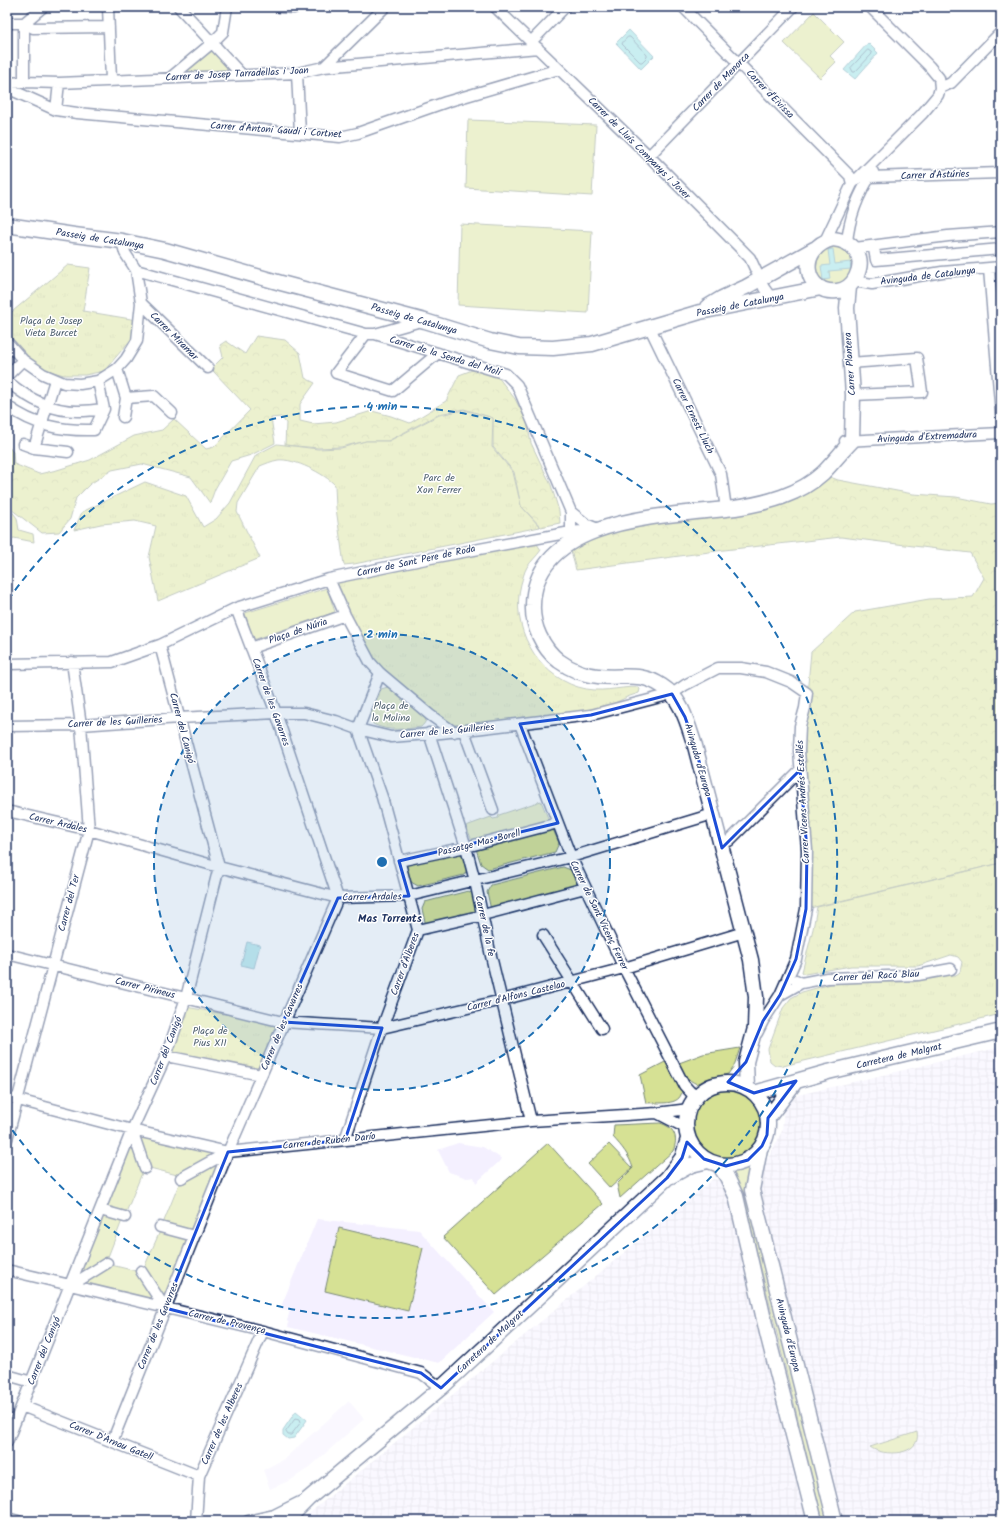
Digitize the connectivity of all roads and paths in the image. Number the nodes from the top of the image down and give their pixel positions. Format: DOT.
graph roads {
  1 [pos="43,7"];
  2 [pos="108,7"];
  3 [pos="179,7"];
  4 [pos="226,7"];
  5 [pos="279,7"];
  6 [pos="386,7"];
  7 [pos="495,7"];
  8 [pos="565,7"];
  9 [pos="683,7"];
  10 [pos="793,7"];
  11 [pos="870,7"];
  12 [pos="295,8"];
  13 [pos="7,23"];
  14 [pos="24,23"];
  15 [pos="109,27"];
  16 [pos="1001,32"];
  17 [pos="212,43"];
  18 [pos="534,45"];
  19 [pos="740,63"];
  20 [pos="324,67"];
  21 [pos="559,69"];
  22 [pos="297,72"];
  23 [pos="241,74"];
  24 [pos="170,78"];
  25 [pos="111,80"];
  26 [pos="24,82"];
  27 [pos="7,83"];
  28 [pos="59,83"];
  29 [pos="7,88"];
  30 [pos="940,88"];
  31 [pos="56,110"];
  32 [pos="300,133"];
  33 [pos="887,150"];
  34 [pos="649,156"];
  35 [pos="1001,173"];
  36 [pos="870,176"];
  37 [pos="852,184"];
  38 [pos="7,225"];
  39 [pos="1001,232"];
  40 [pos="122,241"];
  41 [pos="819,245"];
  42 [pos="851,245"];
  43 [pos="874,249"];
  44 [pos="1001,249"];
  45 [pos="1001,267"];
  46 [pos="989,269"];
  47 [pos="136,270"];
  48 [pos="760,278"];
  49 [pos="851,284"];
  50 [pos="826,290"];
  51 [pos="772,299"];
  52 [pos="141,303"];
  53 [pos="700,312"];
  54 [pos="423,320"];
  55 [pos="649,326"];
  56 [pos="370,334"];
  57 [pos="7,342"];
  58 [pos="438,353"];
  59 [pos="23,360"];
  60 [pos="850,363"];
  61 [pos="208,368"];
  62 [pos="117,370"];
  63 [pos="7,376"];
  64 [pos="55,380"];
  65 [pos="7,381"];
  66 [pos="98,381"];
  67 [pos="853,396"];
  68 [pos="126,398"];
  69 [pos="47,405"];
  70 [pos="7,406"];
  71 [pos="104,409"];
  72 [pos="172,413"];
  73 [pos="1001,415"];
  74 [pos="123,417"];
  75 [pos="40,425"];
  76 [pos="1001,433"];
  77 [pos="23,444"];
  78 [pos="844,447"];
  79 [pos="34,448"];
  80 [pos="68,452"];
  81 [pos="726,509"];
  82 [pos="571,512"];
  83 [pos="599,530"];
  84 [pos="571,537"];
  85 [pos="329,579"];
  86 [pos="236,608"];
  87 [pos="345,615"];
  88 [pos="160,645"];
  89 [pos="251,648"];
  90 [pos="72,662"];
  91 [pos="7,664"];
  92 [pos="380,673"];
  93 [pos="807,693"];
  94 [pos="672,694"];
  95 [pos="276,713"];
  96 [pos="179,718"];
  97 [pos="520,724"];
  98 [pos="81,725"];
  99 [pos="7,726"];
  100 [pos="358,729"];
  101 [pos="459,731"];
  102 [pos="429,733"];
  103 [pos="800,770"];
  104 [pos="493,810"];
  105 [pos="7,811"];
  106 [pos="713,814"];
  107 [pos="558,823"];
  108 [pos="89,830"];
  109 [pos="721,843"];
  110 [pos="466,847"];
  111 [pos="570,857"];
  112 [pos="399,861"];
  113 [pos="219,867"];
  114 [pos="475,881"];
  115 [pos="585,888"];
  116 [pos="409,896"];
  117 [pos="338,898"];
  118 [pos="483,914"];
  119 [pos="418,930"];
  120 [pos="744,932"];
  121 [pos="543,935"];
  122 [pos="7,954"];
  123 [pos="53,966"];
  124 [pos="624,968"];
  125 [pos="951,969"];
  126 [pos="789,975"];
  127 [pos="573,982"];
  128 [pos="801,984"];
  129 [pos="780,995"];
  130 [pos="186,998"];
  131 [pos="502,1000"];
  132 [pos="283,1022"];
  133 [pos="382,1028"];
  134 [pos="602,1028"];
  135 [pos="1001,1032"];
  136 [pos="752,1044"];
  137 [pos="166,1056"];
  138 [pos="746,1062"];
  139 [pos="261,1075"];
  140 [pos="796,1080"];
  141 [pos="727,1083"];
  142 [pos="751,1091"];
  143 [pos="7,1097"];
  144 [pos="18,1100"];
  145 [pos="692,1103"];
  146 [pos="657,1113"];
  147 [pos="768,1118"];
  148 [pos="530,1121"];
  149 [pos="132,1130"];
  150 [pos="687,1133"];
  151 [pos="7,1139"];
  152 [pos="345,1140"];
  153 [pos="760,1149"];
  154 [pos="228,1152"];
  155 [pos="713,1163"];
  156 [pos="145,1168"];
  157 [pos="181,1178"];
  158 [pos="667,1178"];
  159 [pos="100,1210"];
  160 [pos="125,1217"];
  161 [pos="160,1227"];
  162 [pos="194,1236"];
  163 [pos="107,1263"];
  164 [pos="7,1270"];
  165 [pos="141,1271"];
  166 [pos="70,1286"];
  167 [pos="165,1308"];
  168 [pos="263,1331"];
  169 [pos="7,1375"];
  170 [pos="32,1382"];
  171 [pos="441,1388"];
  172 [pos="22,1406"];
  173 [pos="7,1442"];
  174 [pos="112,1442"];
  175 [pos="199,1476"];
  176 [pos="308,1499"];
  177 [pos="7,1518"];
  178 [pos="18,1521"];
  179 [pos="196,1521"];
  180 [pos="248,1521"];
  181 [pos="276,1521"];
  182 [pos="286,1521"];
  183 [pos="815,1521"];
  184 [pos="835,1521"];
  1 -- 14 [label="street"];
  2 -- 15 [label="street"];
  3 -- 17 [label="street"];
  4 -- 17 [label="street"];
  5 -- 12 [label="street"];
  6 -- 20 [label="street"];
  7 -- 18 [label="street, Carrer de Lluís Companys i Jover"];
  8 -- 18 [label="street"];
  9 -- 19 [label="street, Carrer d'Eivissa"];
  10 -- 19 [label="street, Carrer de Menorca"];
  11 -- 30 [label="street"];
  13 -- 14 [label="street"];
  14 -- 15 [label="street"];
  14 -- 26 [label="street"];
  15 -- 25 [label="street"];
  16 -- 30 [label="street"];
  17 -- 23 [label="street"];
  17 -- 24 [label="street"];
  18 -- 20 [label="street, Carrer de Josep Tarradellas i Joan"];
  18 -- 21 [label="street, Carrer de Lluís Companys i Jover"];
  19 -- 34 [label="street, Carrer de Menorca"];
  19 -- 37 [label="street, Carrer d'Eivissa"];
  20 -- 22 [label="street, Carrer de Josep Tarradellas i Joan"];
  21 -- 32 [label="street, Carrer d'Antoni Gaudí i Cortnet"];
  21 -- 34 [label="street, Carrer de Lluís Companys i Jover"];
  22 -- 23 [label="street, Carrer de Josep Tarradellas i Joan"];
  22 -- 32 [label="street"];
  23 -- 24 [label="street, Carrer de Josep Tarradellas i Joan"];
  24 -- 25 [label="street, Carrer de Josep Tarradellas i Joan"];
  25 -- 28 [label="street, Carrer de Josep Tarradellas i Joan"];
  26 -- 27 [label="street, Carrer de Josep Tarradellas i Joan"];
  26 -- 28 [label="street, Carrer de Josep Tarradellas i Joan"];
  28 -- 31 [label="street"];
  29 -- 31 [label="street, Carrer d'Antoni Gaudí i Cortnet"];
  30 -- 33 [label="street"];
  31 -- 32 [label="street, Carrer d'Antoni Gaudí i Cortnet"];
  33 -- 36 [label="street"];
  33 -- 37 [label="street"];
  34 -- 48 [label="street, Carrer de Lluís Companys i Jover"];
  35 -- 36 [label="street, Carrer d'Astúries"];
  36 -- 42 [label="street"];
  37 -- 41 [label="street"];
  38 -- 40 [label="street, Passeig de Catalunya"];
  39 -- 42 [label="street"];
  40 -- 47 [label="street"];
  40 -- 54 [label="street, Passeig de Catalunya"];
  41 -- 42 [label="street"];
  41 -- 48 [label="street"];
  41 -- 50 [label="street"];
  42 -- 49 [label="street"];
  43 -- 44 [label="street, Avinguda de Catalunya"];
  45 -- 46 [label="street, Avinguda de Catalunya"];
  46 -- 49 [label="street, Avinguda de Catalunya"];
  46 -- 73 [label="street"];
  47 -- 52 [label="street"];
  47 -- 56 [label="street, Carrer de la Senda del Molí"];
  48 -- 51 [label="street, Carrer de Lluís Companys i Jover"];
  48 -- 53 [label="street"];
  49 -- 50 [label="street"];
  49 -- 60 [label="street, Carrer Plantera"];
  50 -- 51 [label="street, Passeig de Catalunya"];
  50 -- 78 [label="street, Carrer Plantera"];
  51 -- 53 [label="street, Passeig de Catalunya"];
  52 -- 61 [label="street, Carrer Miramar"];
  52 -- 62 [label="street"];
  53 -- 55 [label="street, Passeig de Catalunya"];
  54 -- 55 [label="street, Passeig de Catalunya"];
  54 -- 56 [label="street, Carrer de la Senda del Molí"];
  55 -- 81 [label="street, Carrer Ernest Lluch"];
  56 -- 58 [label="street, Carrer de la Senda del Molí"];
  56 -- 58 [label="street"];
  57 -- 59 [label="street"];
  58 -- 82 [label="street, Carrer de la Senda del Molí"];
  59 -- 63 [label="street"];
  59 -- 64 [label="street"];
  60 -- 67 [label="street, Carrer Plantera"];
  60 -- 67 [label="street"];
  62 -- 66 [label="street"];
  62 -- 68 [label="street"];
  64 -- 66 [label="street"];
  64 -- 69 [label="street"];
  65 -- 69 [label="street"];
  66 -- 71 [label="street"];
  67 -- 78 [label="street, Carrer Plantera"];
  68 -- 72 [label="street"];
  68 -- 74 [label="street"];
  69 -- 71 [label="street"];
  69 -- 75 [label="street"];
  70 -- 75 [label="street"];
  71 -- 75 [label="street"];
  75 -- 79 [label="street"];
  76 -- 78 [label="street, Avinguda d'Extremadura"];
  77 -- 79 [label="street"];
  78 -- 81 [label="street, Avinguda d'Europa"];
  79 -- 80 [label="street"];
  81 -- 83 [label="street, Avinguda d'Europa"];
  82 -- 83 [label="street, Carrer de la Senda del Molí"];
  82 -- 84 [label="street, Carrer de la Senda del Molí"];
  83 -- 84 [label="street, Avinguda d'Europa"];
  84 -- 85 [label="street, Carrer de Sant Pere de Roda"];
  84 -- 94 [label="street, Avinguda d'Europa"];
  85 -- 86 [label="street, Carrer de Sant Pere de Roda"];
  85 -- 87 [label="street"];
  86 -- 88 [label="street, Carrer de Sant Pere de Roda"];
  86 -- 89 [label="street, Carrer de les Gavarres"];
  87 -- 89 [label="street, Plaça de Núria"];
  87 -- 92 [label="street"];
  88 -- 90 [label="street, Carrer de Sant Pere de Roda"];
  88 -- 96 [label="street, Carrer del Canigó"];
  89 -- 95 [label="street, Carrer de les Gavarres"];
  90 -- 91 [label="street, Carrer de Sant Pere de Roda"];
  90 -- 98 [label="street, Carrer del Ter"];
  92 -- 100 [label="street"];
  92 -- 101 [label="street"];
  93 -- 94 [label="street, Carrer de les Guilleries"];
  93 -- 103 [label="street, Carrer Vicens Andrés Estellés"];
  94 -- 97 [label="street, Carrer de les Guilleries"];
  94 -- 106 [label="street, Avinguda d'Europa"];
  95 -- 96 [label="street, Carrer de les Guilleries"];
  95 -- 100 [label="street, Carrer de les Guilleries"];
  95 -- 117 [label="street, Carrer de les Gavarres"];
  96 -- 98 [label="street, Carrer de les Guilleries"];
  96 -- 113 [label="street, Carrer del Canigó"];
  97 -- 101 [label="street, Carrer de les Guilleries"];
  97 -- 107 [label="street, Carrer de Sant Vicenç Ferrer"];
  98 -- 99 [label="street, Carrer de les Guilleries"];
  98 -- 108 [label="street, Carrer del Ter"];
  100 -- 102 [label="street, Carrer de les Guilleries"];
  100 -- 112 [label="street, Carrer d'Alberes"];
  101 -- 102 [label="street, Carrer de les Guilleries"];
  101 -- 104 [label="street"];
  102 -- 110 [label="street, Carrer de la fe"];
  103 -- 109 [label="street"];
  103 -- 126 [label="street, Carrer Vicens Andrés Estellés"];
  105 -- 108 [label="street, Carrer Ardales"];
  106 -- 109 [label="street, Avinguda d'Europa"];
  106 -- 111 [label="street, Carrer Ardales"];
  107 -- 110 [label="street, Passatge Mas Borell"];
  107 -- 111 [label="street, Carrer de Sant Vicenç Ferrer"];
  108 -- 113 [label="street, Carrer Ardales"];
  108 -- 123 [label="street, Carrer del Ter"];
  109 -- 120 [label="street, Avinguda d'Europa"];
  110 -- 112 [label="street, Passatge Mas Borell"];
  110 -- 114 [label="street, Carrer de la fe"];
  111 -- 114 [label="street, Carrer Ardales"];
  111 -- 115 [label="street, Carrer de Sant Vicenç Ferrer"];
  112 -- 116 [label="street, Carrer d'Alberes"];
  113 -- 117 [label="street, Carrer Ardales"];
  113 -- 130 [label="street, Carrer del Canigó"];
  114 -- 116 [label="street, Carrer Ardales"];
  114 -- 118 [label="street, Carrer de la fe"];
  115 -- 118 [label="street"];
  115 -- 124 [label="street, Carrer de Sant Vicenç Ferrer"];
  116 -- 117 [label="street, Carrer Ardales"];
  116 -- 119 [label="street, Carrer d'Alberes"];
  117 -- 132 [label="street, Carrer de les Gavarres"];
  118 -- 119 [label="street"];
  118 -- 131 [label="street, Carrer de la fe"];
  119 -- 133 [label="street, Carrer d'Alberes"];
  120 -- 124 [label="street, Carrer d'Alfons Castelao"];
  120 -- 136 [label="street, Avinguda d'Europa"];
  121 -- 127 [label="street"];
  122 -- 123 [label="street, Carrer Pirineus"];
  123 -- 130 [label="street, Carrer Pirineus"];
  123 -- 144 [label="street, Carrer del Ter"];
  124 -- 127 [label="street, Carrer d'Alfons Castelao"];
  124 -- 145 [label="street, Carrer de Sant Vicenç Ferrer"];
  125 -- 128 [label="street, Carrer del Racó Blau"];
  126 -- 128 [label="street"];
  126 -- 129 [label="street, Carrer Vicens Andrés Estellés"];
  127 -- 131 [label="street, Carrer d'Alfons Castelao"];
  127 -- 134 [label="street"];
  128 -- 129 [label="street, Carrer del Racó Blau"];
  129 -- 136 [label="street, Carrer Vicens Andrés Estellés"];
  130 -- 132 [label="street, Carrer Pirineus"];
  130 -- 137 [label="street, Carrer del Canigó"];
  131 -- 133 [label="street, Carrer d'Alfons Castelao"];
  131 -- 148 [label="street, Carrer de la fe"];
  132 -- 133 [label="street, Carrer d'Alfons Castelao"];
  132 -- 139 [label="street, Carrer de les Gavarres"];
  133 -- 152 [label="street, Carrer d'Alberes"];
  135 -- 140 [label="street, Carretera de Malgrat"];
  136 -- 138 [label="street, Avinguda d'Europa"];
  137 -- 139 [label="street"];
  137 -- 149 [label="street, Carrer del Canigó"];
  138 -- 141 [label="street, Avinguda d'Europa"];
  138 -- 142 [label="street, Avinguda d'Europa"];
  139 -- 154 [label="street, Carrer de les Gavarres"];
  140 -- 142 [label="street, Carretera de Malgrat"];
  140 -- 147 [label="street"];
  141 -- 142 [label="street"];
  141 -- 145 [label="street"];
  142 -- 147 [label="street"];
  143 -- 144 [label="street, Carrer de Rubén Darío"];
  144 -- 149 [label="street, Carrer de Rubén Darío"];
  144 -- 151 [label="street, Carrer del Ter"];
  145 -- 146 [label="street, Carrer de Rubén Darío"];
  145 -- 150 [label="street"];
  146 -- 148 [label="street, Carrer de Rubén Darío"];
  146 -- 150 [label="street"];
  147 -- 153 [label="street"];
  148 -- 152 [label="street, Carrer de Rubén Darío"];
  149 -- 154 [label="street, Carrer de Rubén Darío"];
  149 -- 156 [label="street"];
  149 -- 159 [label="street, Carrer del Canigó"];
  150 -- 155 [label="street"];
  150 -- 158 [label="street, Carretera de Malgrat"];
  152 -- 154 [label="street, Carrer de Rubén Darío"];
  153 -- 155 [label="street"];
  153 -- 184 [label="street, Avinguda d'Europa"];
  154 -- 157 [label="street"];
  154 -- 162 [label="street, Carrer de les Gavarres"];
  155 -- 158 [label="street, Carretera de Malgrat"];
  155 -- 183 [label="street, Avinguda d'Europa"];
  158 -- 171 [label="street, Carretera de Malgrat"];
  159 -- 160 [label="street"];
  159 -- 166 [label="street, Carrer del Canigó"];
  161 -- 162 [label="street"];
  162 -- 167 [label="street, Carrer de les Gavarres"];
  163 -- 166 [label="street"];
  164 -- 166 [label="street, Carrer de Provença"];
  165 -- 167 [label="street"];
  166 -- 167 [label="street, Carrer de Provença"];
  166 -- 170 [label="street, Carrer del Canigó"];
  167 -- 168 [label="street, Carrer de Provença"];
  167 -- 174 [label="street, Carrer de les Gavarres"];
  168 -- 171 [label="street, Carrer de Provença"];
  168 -- 175 [label="street, Carrer de les Alberes"];
  169 -- 170 [label="street"];
  170 -- 172 [label="street, Carrer del Canigó"];
  171 -- 176 [label="street, Carretera de Malgrat"];
  172 -- 173 [label="street, Carrer del Canigó"];
  172 -- 174 [label="street, Carrer D'Arnau Gatell"];
  174 -- 175 [label="street, Carrer D'Arnau Gatell"];
  175 -- 179 [label="street, Carrer de les Alberes"];
  176 -- 180 [label="street"];
  176 -- 181 [label="street, Carretera de Malgrat"];
  176 -- 182 [label="street, Carretera de Malgrat"];
  177 -- 178 [label="street"];
}
